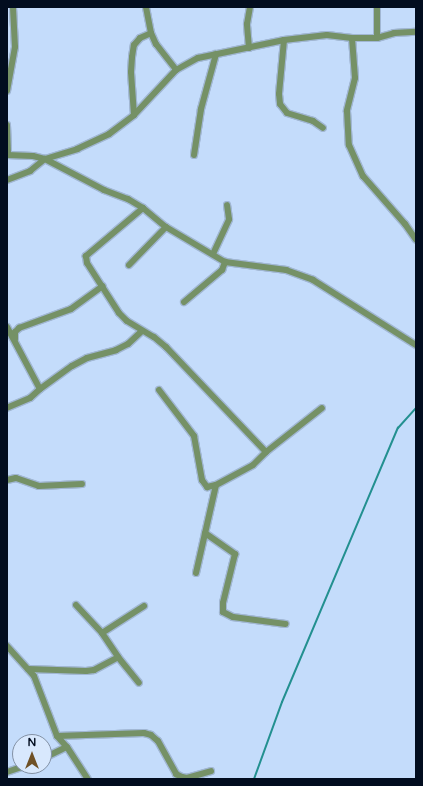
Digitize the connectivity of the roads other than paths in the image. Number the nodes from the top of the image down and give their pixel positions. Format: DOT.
graph roads {
  1 [pos="13,7"];
  2 [pos="146,7"];
  3 [pos="250,7"];
  4 [pos="378,7"];
  5 [pos="416,32"];
  6 [pos="151,33"];
  7 [pos="352,38"];
  8 [pos="377,38"];
  9 [pos="284,40"];
  10 [pos="249,48"];
  11 [pos="216,54"];
  12 [pos="176,70"];
  13 [pos="8,76"];
  14 [pos="7,91"];
  15 [pos="134,115"];
  16 [pos="7,125"];
  17 [pos="323,128"];
  18 [pos="7,155"];
  19 [pos="194,155"];
  20 [pos="45,159"];
  21 [pos="7,180"];
  22 [pos="227,205"];
  23 [pos="143,208"];
  24 [pos="166,227"];
  25 [pos="416,240"];
  26 [pos="213,254"];
  27 [pos="225,262"];
  28 [pos="129,265"];
  29 [pos="103,286"];
  30 [pos="184,302"];
  31 [pos="7,327"];
  32 [pos="142,331"];
  33 [pos="15,339"];
  34 [pos="416,345"];
  35 [pos="40,389"];
  36 [pos="159,390"];
  37 [pos="7,408"];
  38 [pos="322,408"];
  39 [pos="266,452"];
  40 [pos="7,480"];
  41 [pos="82,484"];
  42 [pos="216,485"];
  43 [pos="205,533"];
  44 [pos="196,573"];
  45 [pos="76,605"];
  46 [pos="144,606"];
  47 [pos="286,624"];
  48 [pos="102,633"];
  49 [pos="7,646"];
  50 [pos="118,657"];
  51 [pos="28,669"];
  52 [pos="140,683"];
  53 [pos="56,736"];
  54 [pos="67,747"];
  55 [pos="52,754"];
  56 [pos="211,771"];
  57 [pos="88,779"];
  1 -- 13 [label="street"];
  2 -- 6 [label="street"];
  3 -- 10 [label="street"];
  4 -- 8 [label="street"];
  5 -- 8 [label="street"];
  6 -- 12 [label="street"];
  6 -- 15 [label="street"];
  7 -- 8 [label="street"];
  7 -- 9 [label="street"];
  7 -- 25 [label="street"];
  9 -- 10 [label="street"];
  9 -- 17 [label="street"];
  10 -- 11 [label="street"];
  11 -- 12 [label="street"];
  11 -- 19 [label="street"];
  12 -- 15 [label="street"];
  13 -- 14 [label="street"];
  15 -- 20 [label="street"];
  16 -- 18 [label="street"];
  18 -- 20 [label="street"];
  20 -- 21 [label="street"];
  20 -- 23 [label="street"];
  22 -- 26 [label="street"];
  23 -- 24 [label="street"];
  23 -- 29 [label="street"];
  24 -- 26 [label="street"];
  24 -- 28 [label="street"];
  26 -- 27 [label="street"];
  27 -- 30 [label="street"];
  27 -- 34 [label="street"];
  29 -- 32 [label="street"];
  29 -- 33 [label="street"];
  31 -- 33 [label="street"];
  32 -- 35 [label="street"];
  32 -- 39 [label="street"];
  33 -- 35 [label="street"];
  35 -- 37 [label="street"];
  36 -- 42 [label="street"];
  38 -- 39 [label="street"];
  39 -- 42 [label="street"];
  40 -- 41 [label="street"];
  42 -- 43 [label="street"];
  43 -- 44 [label="street"];
  43 -- 47 [label="street"];
  45 -- 48 [label="street"];
  46 -- 48 [label="street"];
  48 -- 50 [label="street"];
  49 -- 51 [label="street"];
  50 -- 51 [label="street"];
  50 -- 52 [label="street"];
  51 -- 53 [label="street"];
  53 -- 54 [label="street"];
  53 -- 56 [label="street"];
  54 -- 55 [label="street"];
  54 -- 57 [label="street"];
}
